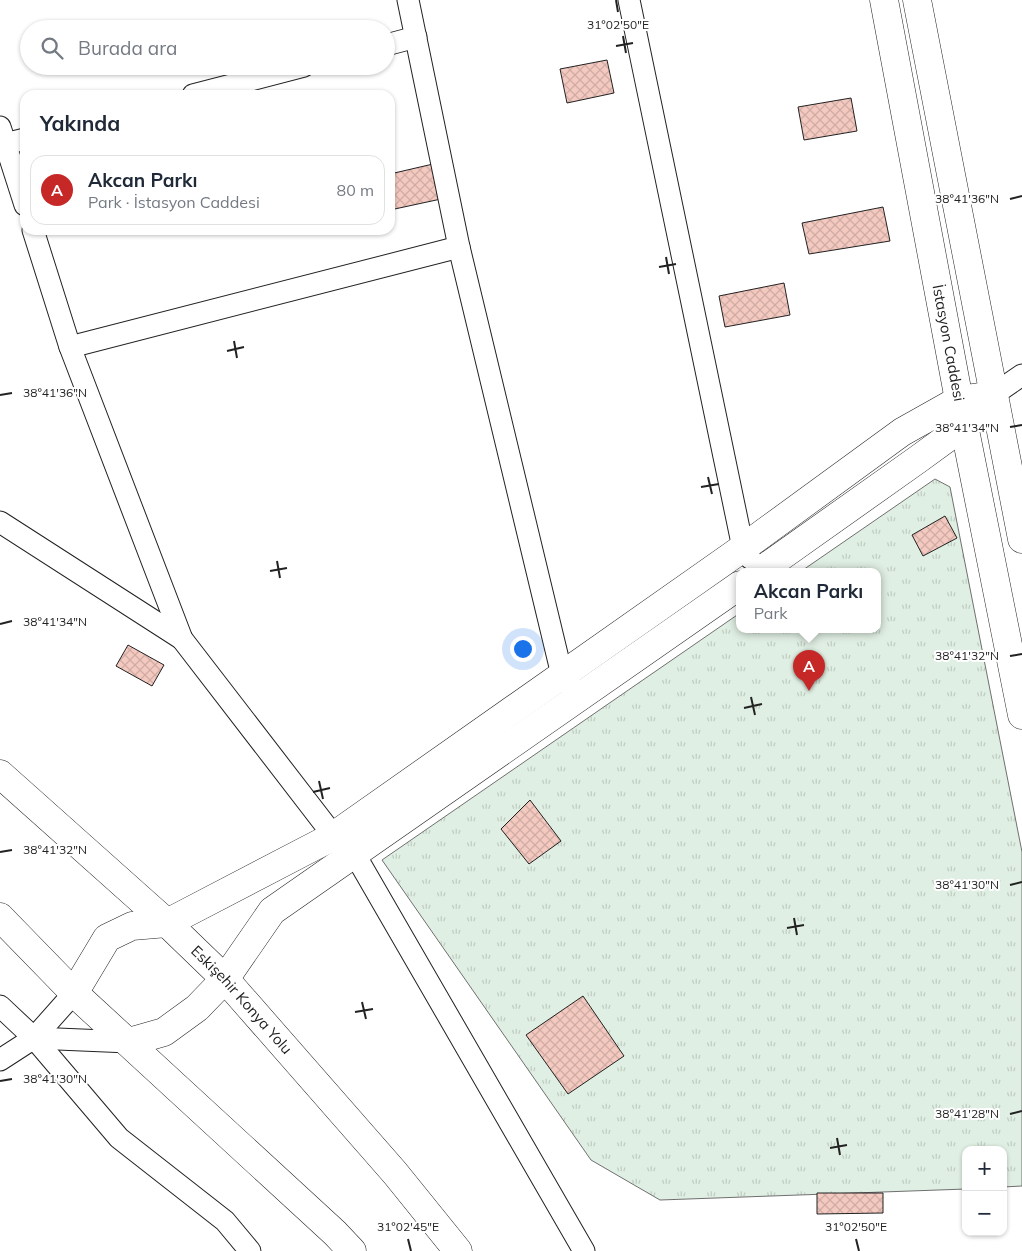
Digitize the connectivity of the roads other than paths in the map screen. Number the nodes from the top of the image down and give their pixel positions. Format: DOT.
graph roads {
  1 [pos="408,0"];
  2 [pos="629,0"];
  3 [pos="884,0"];
  4 [pos="917,0"];
  5 [pos="416,37"];
  6 [pos="395,43"];
  7 [pos="270,75"];
  8 [pos="212,90"];
  9 [pos="10,136"];
  10 [pos="20,183"];
  11 [pos="35,235"];
  12 [pos="460,247"];
  13 [pos="70,347"];
  14 [pos="1022,376"];
  15 [pos="993,395"];
  16 [pos="962,412"];
  17 [pos="0,522"];
  18 [pos="1022,539"];
  19 [pos="743,548"];
  20 [pos="750,568"];
  21 [pos="763,568"];
  22 [pos="736,588"];
  23 [pos="182,639"];
  24 [pos="562,675"];
  25 [pos="579,697"];
  26 [pos="1022,715"];
  27 [pos="0,774"];
  28 [pos="346,849"];
  29 [pos="0,918"];
  30 [pos="167,923"];
  31 [pos="225,979"];
  32 [pos="74,992"];
  33 [pos="0,1006"];
  34 [pos="34,1038"];
  35 [pos="129,1042"];
  36 [pos="0,1060"];
  37 [pos="250,1251"];
  38 [pos="352,1251"];
  39 [pos="458,1251"];
  40 [pos="584,1251"];
  1 -- 5 [label="street"];
  2 -- 19 [label="street"];
  3 -- 16 [label="main road, İstasyon Caddesi"];
  4 -- 15 [label="main road"];
  5 -- 6 [label="street"];
  5 -- 12 [label="street"];
  7 -- 8 [label="street"];
  9 -- 10 [label="street"];
  11 -- 13 [label="street"];
  12 -- 13 [label="street"];
  12 -- 24 [label="street"];
  13 -- 23 [label="street"];
  14 -- 15 [label="street"];
  15 -- 16 [label="main road"];
  15 -- 18 [label="main road"];
  16 -- 19 [label="main road"];
  16 -- 21 [label="main road"];
  16 -- 26 [label="main road, İstasyon Caddesi"];
  17 -- 23 [label="street"];
  19 -- 20 [label="street"];
  19 -- 24 [label="main road"];
  22 -- 25 [label="main road"];
  23 -- 28 [label="street"];
  24 -- 25 [label="street"];
  24 -- 28 [label="main road"];
  25 -- 28 [label="main road"];
  27 -- 30 [label="main road, Eskişehir Konya Yolu"];
  28 -- 30 [label="main road"];
  28 -- 31 [label="main road"];
  28 -- 40 [label="street"];
  29 -- 32 [label="main road"];
  30 -- 31 [label="main road, Eskişehir Konya Yolu"];
  30 -- 32 [label="main road"];
  31 -- 35 [label="main road"];
  31 -- 39 [label="main road, Eskişehir Konya Yolu"];
  32 -- 34 [label="street"];
  32 -- 35 [label="main road"];
  33 -- 34 [label="street"];
  34 -- 35 [label="street"];
  34 -- 36 [label="street"];
  34 -- 37 [label="street"];
  35 -- 38 [label="main road"];
}
